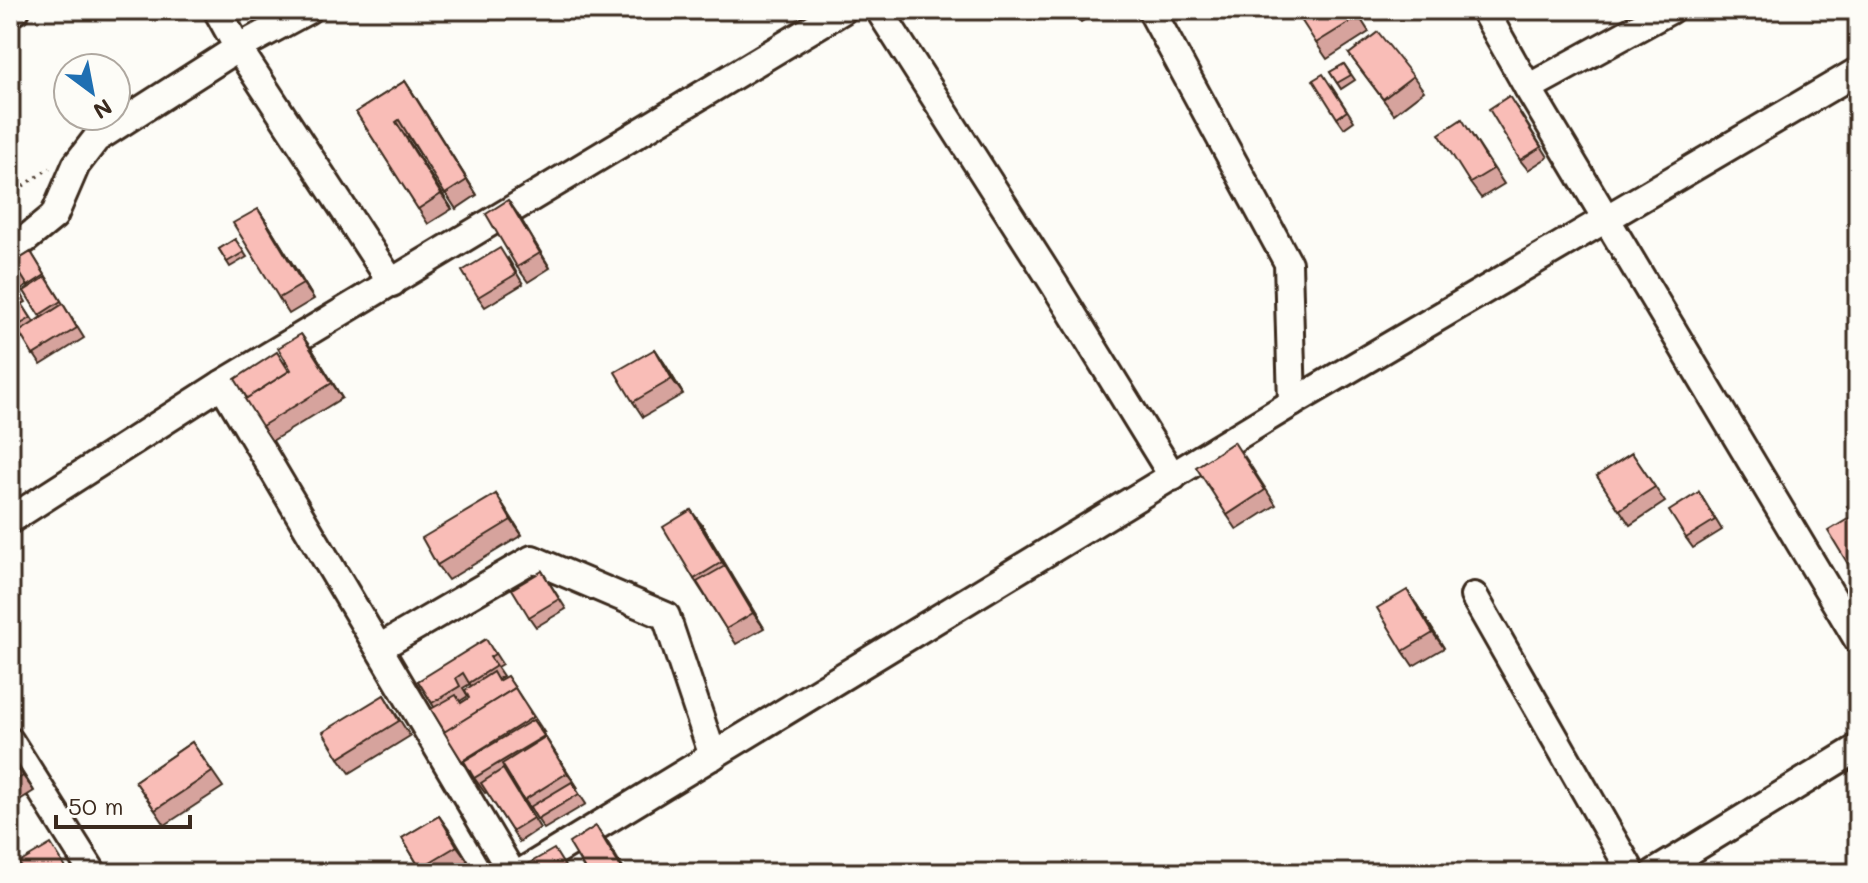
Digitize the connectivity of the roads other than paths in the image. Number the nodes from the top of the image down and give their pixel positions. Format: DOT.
graph roads {
  1 [pos="16,10"];
  2 [pos="217,10"];
  3 [pos="308,10"];
  4 [pos="843,10"];
  5 [pos="879,10"];
  6 [pos="1151,10"];
  7 [pos="1484,10"];
  8 [pos="1670,10"];
  9 [pos="10,13"];
  10 [pos="238,48"];
  11 [pos="1858,71"];
  12 [pos="1528,88"];
  13 [pos="1607,219"];
  14 [pos="10,252"];
  15 [pos="392,283"];
  16 [pos="222,384"];
  17 [pos="1292,403"];
  18 [pos="1173,477"];
  19 [pos="10,520"];
  20 [pos="1474,596"];
  21 [pos="1858,640"];
  22 [pos="379,648"];
  23 [pos="10,741"];
  24 [pos="1858,748"];
  25 [pos="713,756"];
  26 [pos="93,873"];
  27 [pos="512,873"];
  28 [pos="520,873"];
  29 [pos="1632,873"];
  30 [pos="1654,873"];
  1 -- 9 [label="street"];
  2 -- 10 [label="street"];
  3 -- 10 [label="street"];
  4 -- 15 [label="street"];
  5 -- 18 [label="street"];
  6 -- 17 [label="street"];
  7 -- 12 [label="street"];
  8 -- 12 [label="street"];
  10 -- 14 [label="street"];
  10 -- 15 [label="street"];
  11 -- 13 [label="street"];
  12 -- 13 [label="street"];
  13 -- 17 [label="street"];
  13 -- 21 [label="street"];
  15 -- 16 [label="street"];
  16 -- 19 [label="street"];
  16 -- 22 [label="street"];
  17 -- 18 [label="street"];
  18 -- 25 [label="street"];
  20 -- 29 [label="street"];
  22 -- 25 [label="street"];
  22 -- 27 [label="street"];
  23 -- 26 [label="street"];
  24 -- 30 [label="street"];
  25 -- 28 [label="street"];
}
